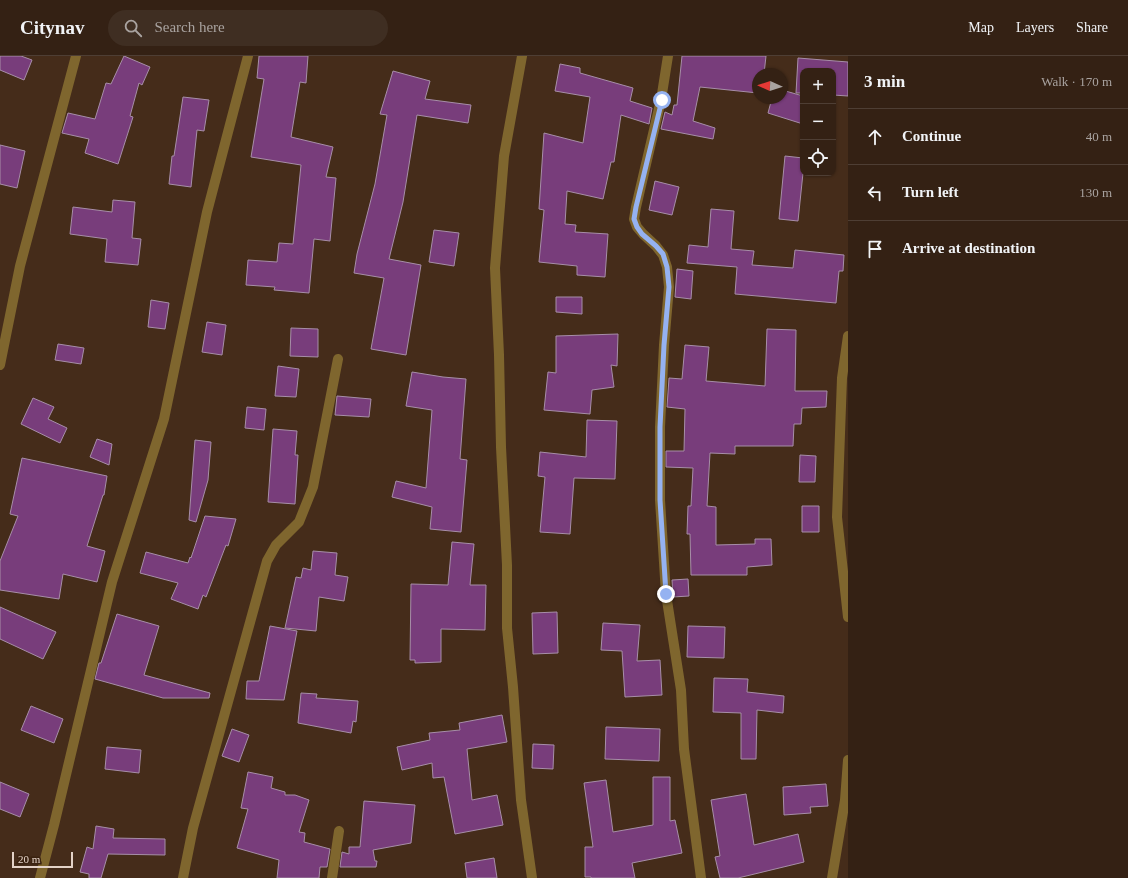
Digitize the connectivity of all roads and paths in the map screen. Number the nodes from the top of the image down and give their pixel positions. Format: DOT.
graph roads {
  1 [pos="76,56"];
  2 [pos="248,56"];
  3 [pos="522,56"];
  4 [pos="668,56"];
  5 [pos="848,336"];
  6 [pos="338,359"];
  7 [pos="0,365"];
  8 [pos="848,618"];
  9 [pos="848,760"];
  10 [pos="339,831"];
  11 [pos="40,878"];
  12 [pos="183,878"];
  13 [pos="332,878"];
  14 [pos="532,878"];
  15 [pos="701,878"];
  16 [pos="832,878"];
  1 -- 7 [label="street"];
  2 -- 11 [label="street"];
  3 -- 14 [label="street"];
  4 -- 15 [label="street"];
  5 -- 8 [label="street"];
  6 -- 12 [label="street"];
  9 -- 16 [label="street"];
  10 -- 13 [label="street"];
}
